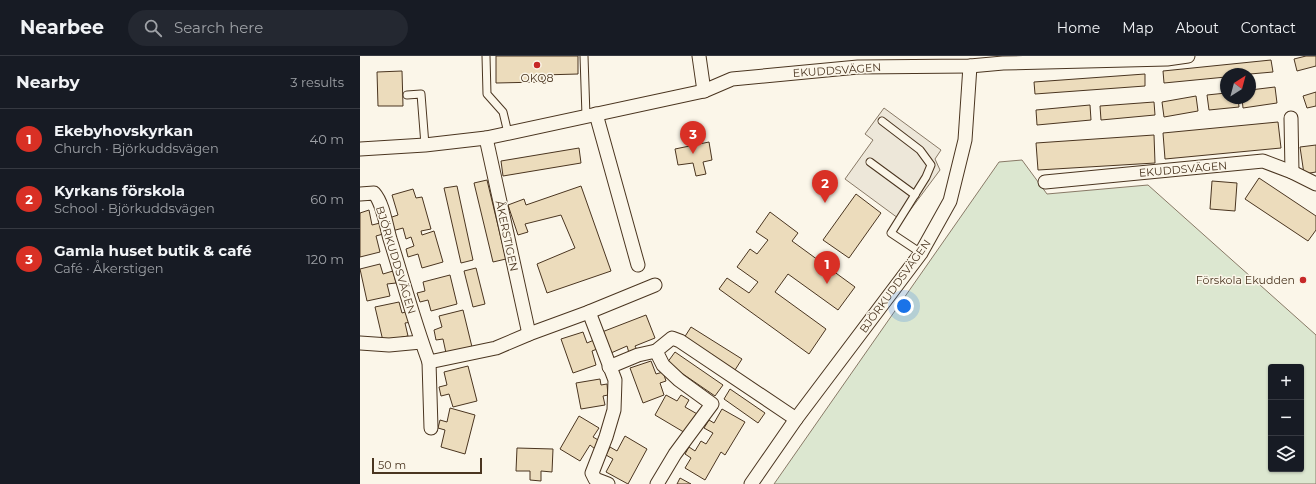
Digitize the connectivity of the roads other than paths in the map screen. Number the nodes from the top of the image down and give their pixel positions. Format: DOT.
graph roads {
  1 [pos="486,56"];
  2 [pos="584,56"];
  3 [pos="699,56"];
  4 [pos="1188,56"];
  5 [pos="970,66"];
  6 [pos="704,91"];
  7 [pos="407,95"];
  8 [pos="591,115"];
  9 [pos="1291,118"];
  10 [pos="882,121"];
  11 [pos="508,133"];
  12 [pos="486,138"];
  13 [pos="425,145"];
  14 [pos="360,149"];
  15 [pos="870,162"];
  16 [pos="1292,172"];
  17 [pos="1045,182"];
  18 [pos="1316,184"];
  19 [pos="360,194"];
  20 [pos="915,194"];
  21 [pos="921,253"];
  22 [pos="638,265"];
  23 [pos="655,285"];
  24 [pos="589,312"];
  25 [pos="529,334"];
  26 [pos="421,342"];
  27 [pos="360,343"];
  28 [pos="656,351"];
  29 [pos="429,362"];
  30 [pos="609,367"];
  31 [pos="796,419"];
  32 [pos="431,428"];
  33 [pos="608,484"];
  34 [pos="657,484"];
  35 [pos="751,484"];
  1 -- 11 [label="lane"];
  2 -- 8 [label="lane"];
  3 -- 6 [label="street"];
  4 -- 5 [label="street, EKUDDSVÄGEN"];
  5 -- 6 [label="street, EKUDDSVÄGEN"];
  5 -- 21 [label="street, BJÖRKUDDSVÄGEN"];
  6 -- 8 [label="street"];
  7 -- 13 [label="lane"];
  8 -- 11 [label="street"];
  8 -- 22 [label="street"];
  9 -- 16 [label="street"];
  10 -- 20 [label="lane"];
  11 -- 12 [label="street"];
  12 -- 13 [label="street"];
  12 -- 25 [label="street, ÅKERSTIGEN"];
  13 -- 14 [label="street"];
  15 -- 20 [label="lane"];
  16 -- 17 [label="street, EKUDDSVÄGEN"];
  16 -- 18 [label="street, EKUDDSVÄGEN"];
  19 -- 26 [label="street, BJÖRKUDDSVÄGEN"];
  20 -- 21 [label="lane"];
  21 -- 31 [label="street, BJÖRKUDDSVÄGEN"];
  23 -- 24 [label="street"];
  24 -- 25 [label="street"];
  24 -- 30 [label="street"];
  25 -- 29 [label="street"];
  26 -- 27 [label="street"];
  26 -- 29 [label="street, BJÖRKUDDSVÄGEN"];
  28 -- 30 [label="street"];
  28 -- 31 [label="street"];
  28 -- 34 [label="street"];
  29 -- 32 [label="street, BJÖRKUDDSVÄGEN"];
  30 -- 33 [label="street"];
  31 -- 35 [label="street, BJÖRKUDDSVÄGEN"];
}
